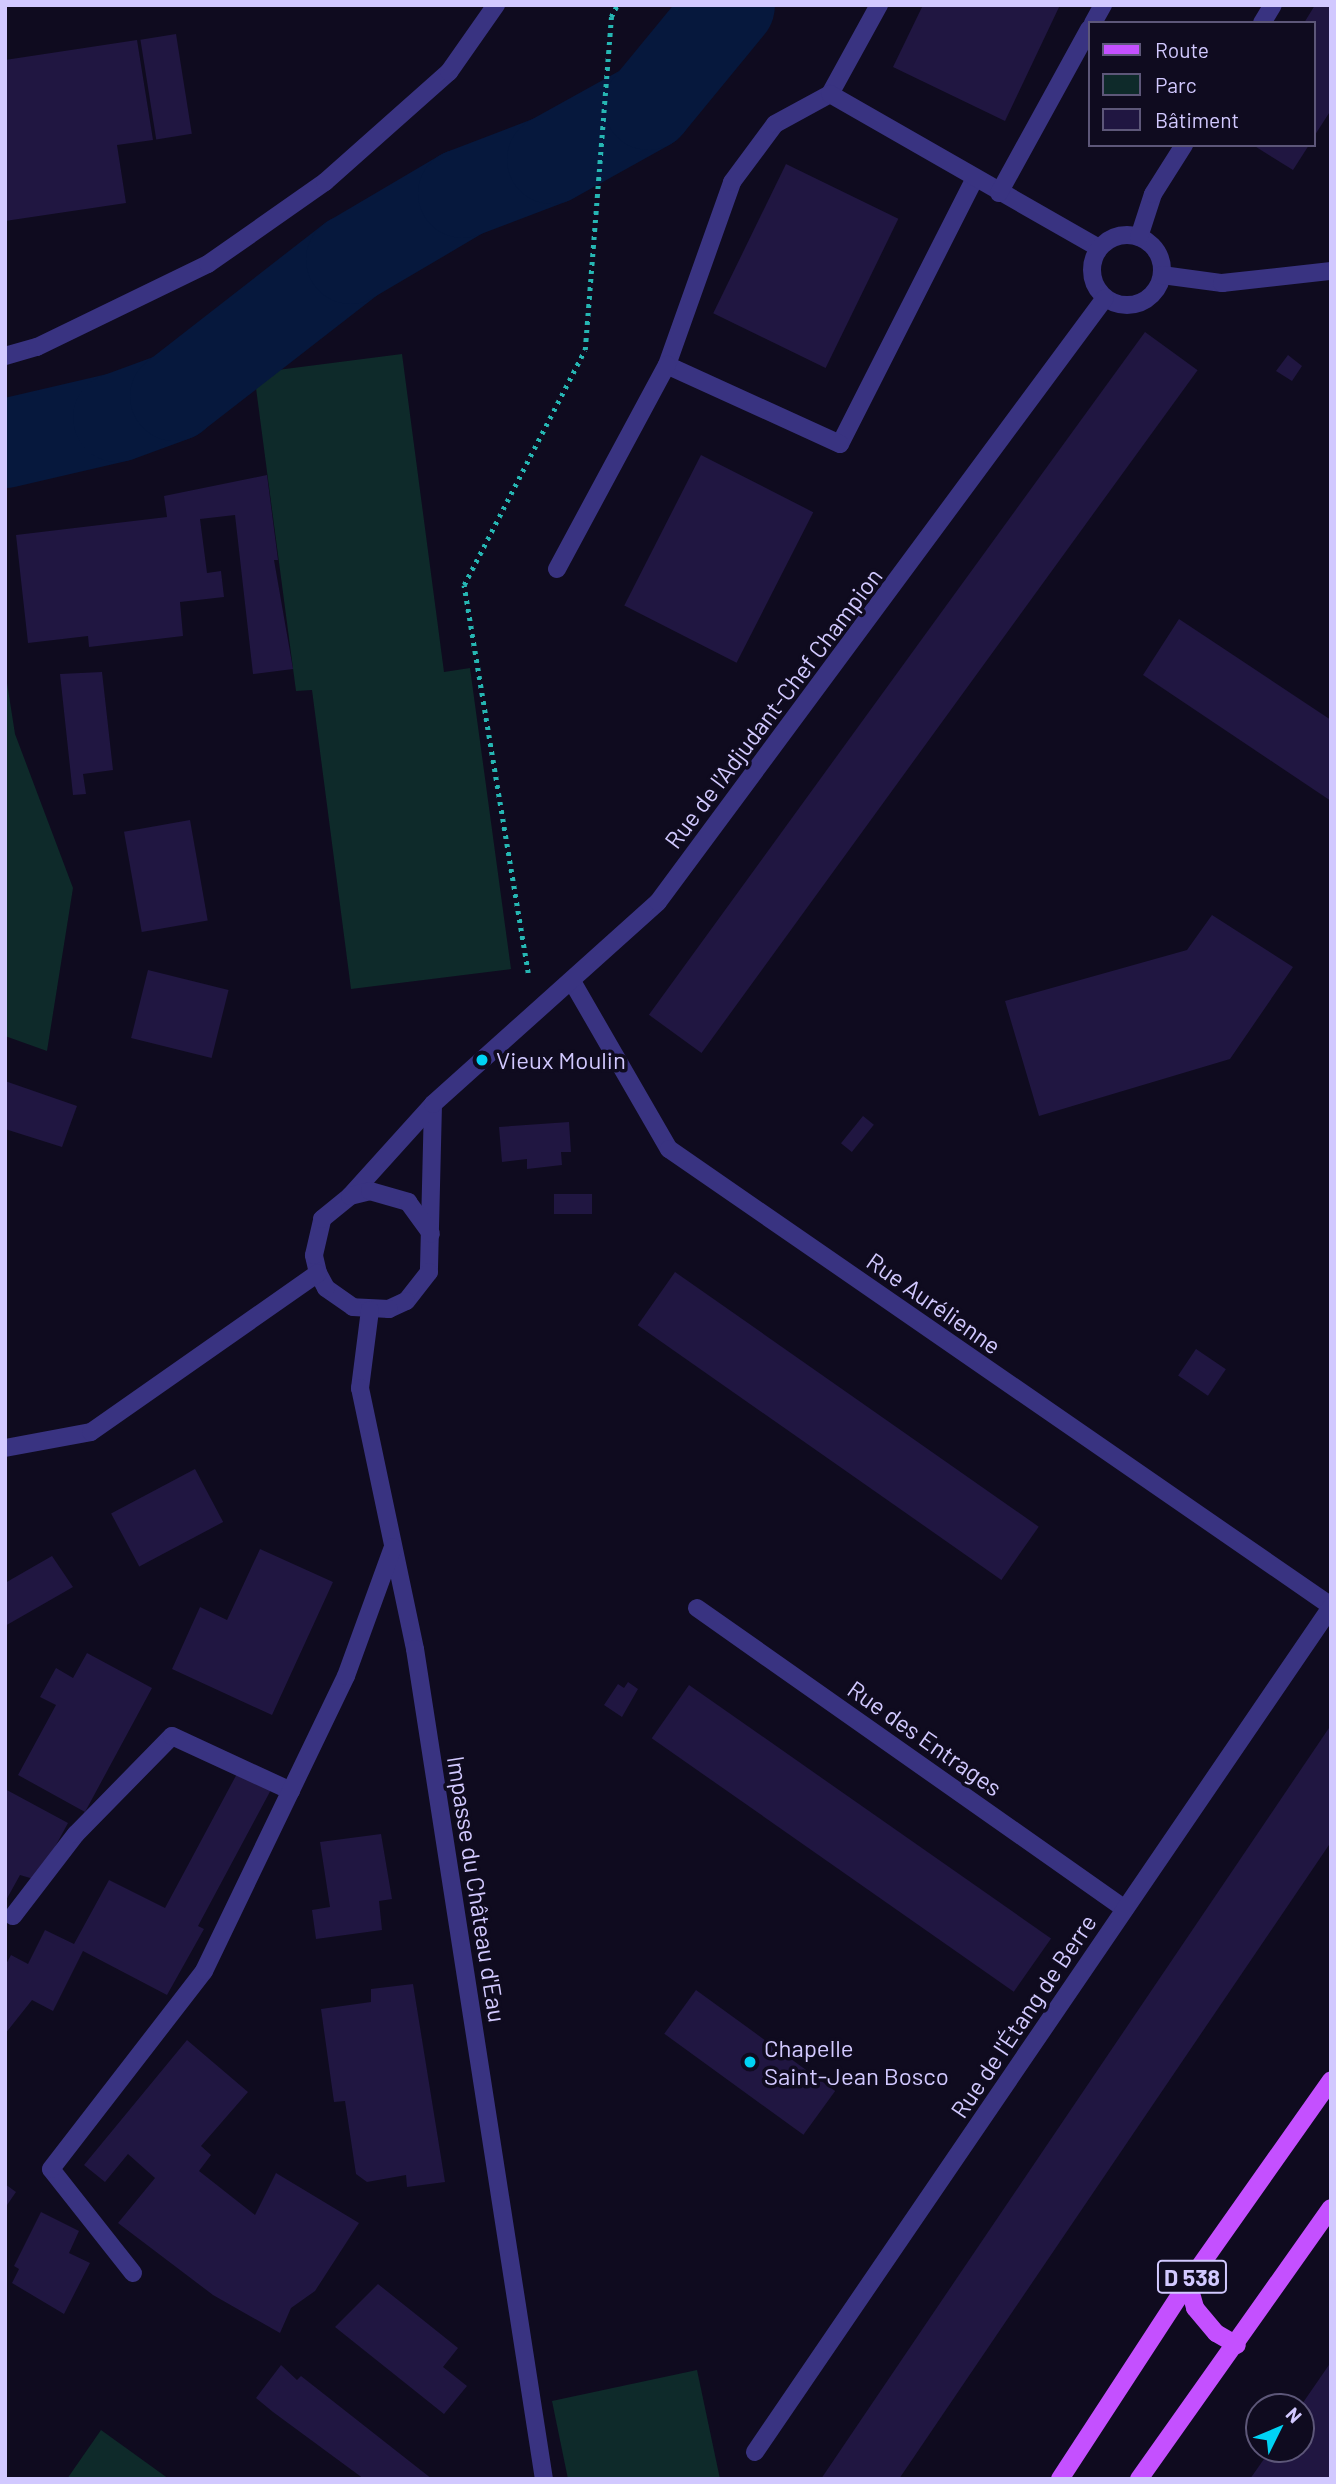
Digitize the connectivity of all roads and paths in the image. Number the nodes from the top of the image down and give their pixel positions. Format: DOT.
graph roads {
  1 [pos="496,5"];
  2 [pos="617,5"];
  3 [pos="879,5"];
  4 [pos="1102,5"];
  5 [pos="1273,5"];
  6 [pos="1094,21"];
  7 [pos="1263,21"];
  8 [pos="1088,31"];
  9 [pos="830,94"];
  10 [pos="1183,147"];
  11 [pos="975,178"];
  12 [pos="999,193"];
  13 [pos="1139,237"];
  14 [pos="1099,248"];
  15 [pos="1331,271"];
  16 [pos="1162,275"];
  17 [pos="1105,298"];
  18 [pos="5,356"];
  19 [pos="667,365"];
  20 [pos="557,569"];
  21 [pos="573,983"];
  22 [pos="535,1015"];
  23 [pos="433,1104"];
  24 [pos="350,1196"];
  25 [pos="430,1234"];
  26 [pos="318,1273"];
  27 [pos="369,1310"];
  28 [pos="5,1448"];
  29 [pos="393,1547"];
  30 [pos="1331,1606"];
  31 [pos="697,1608"];
  32 [pos="291,1791"];
  33 [pos="1125,1909"];
  34 [pos="13,1916"];
  35 [pos="1331,2080"];
  36 [pos="1331,2208"];
  37 [pos="133,2273"];
  38 [pos="1188,2283"];
  39 [pos="1237,2345"];
  40 [pos="755,2452"];
  41 [pos="544,2479"];
  42 [pos="1060,2479"];
  43 [pos="1139,2479"];
  1 -- 18 [label="street"];
  2 -- 22 [label="path"];
  3 -- 9 [label="street"];
  4 -- 6 [label="street"];
  5 -- 7 [label="street"];
  8 -- 12 [label="street"];
  9 -- 11 [label="street"];
  9 -- 19 [label="street"];
  10 -- 13 [label="street"];
  11 -- 12 [label="street"];
  11 -- 19 [label="street"];
  12 -- 14 [label="street"];
  13 -- 14 [label="street"];
  13 -- 16 [label="street"];
  14 -- 17 [label="street"];
  15 -- 16 [label="street"];
  16 -- 17 [label="street"];
  17 -- 21 [label="street, Rue de l'Adjudant-Chef Champion"];
  19 -- 20 [label="street"];
  21 -- 22 [label="street, Rue de l'Adjudant-Chef Champion"];
  21 -- 30 [label="street, Rue Aurélienne"];
  22 -- 23 [label="street, Rue de l'Adjudant-Chef Champion"];
  23 -- 24 [label="street, Rue de l'Adjudant-Chef Champion"];
  23 -- 25 [label="street"];
  24 -- 25 [label="street"];
  24 -- 26 [label="street"];
  25 -- 27 [label="street"];
  26 -- 27 [label="street"];
  26 -- 28 [label="street"];
  27 -- 29 [label="street, Impasse du Château d'Eau"];
  29 -- 32 [label="street"];
  29 -- 41 [label="street, Impasse du Château d'Eau"];
  30 -- 33 [label="street, Rue de l'Étang de Berre"];
  31 -- 33 [label="street, Rue des Entrages"];
  32 -- 34 [label="street"];
  32 -- 37 [label="street"];
  33 -- 40 [label="street, Rue de l'Étang de Berre"];
  35 -- 38 [label="main road, D 538"];
  36 -- 39 [label="main road, D 538"];
  38 -- 39 [label="main road"];
  38 -- 42 [label="main road, D 538"];
  39 -- 43 [label="main road, D 538"];
}
